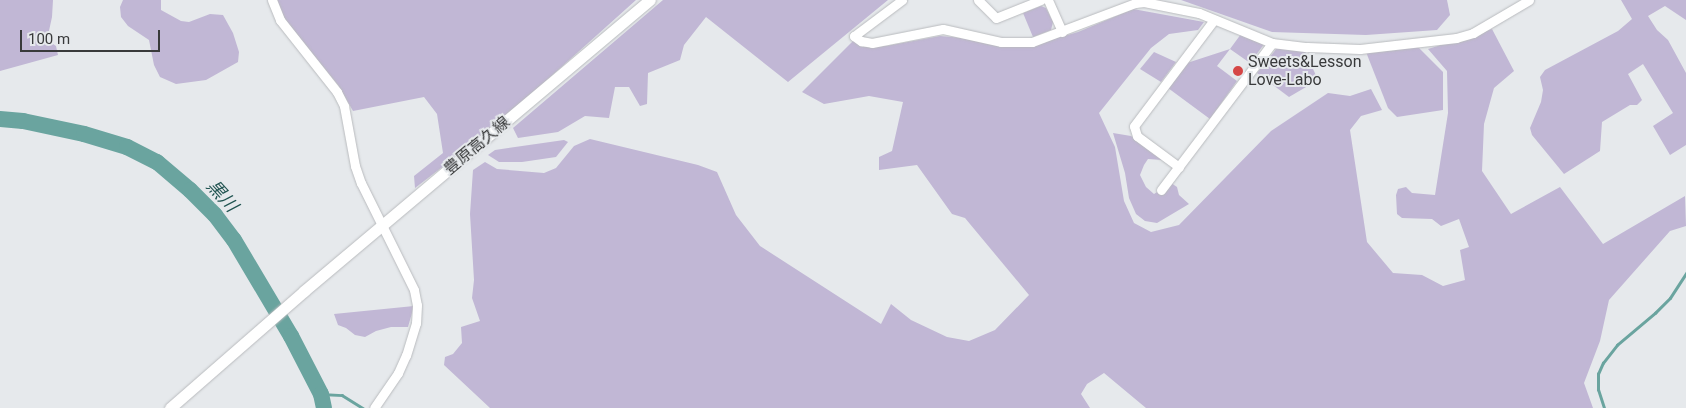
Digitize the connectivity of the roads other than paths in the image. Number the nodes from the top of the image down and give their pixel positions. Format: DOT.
graph roads {
  1 [pos="272,0"];
  2 [pos="650,0"];
  3 [pos="902,0"];
  4 [pos="978,0"];
  5 [pos="1041,0"];
  6 [pos="1048,0"];
  7 [pos="1529,0"];
  8 [pos="1214,20"];
  9 [pos="1062,32"];
  10 [pos="1272,43"];
  11 [pos="1178,167"];
  12 [pos="1161,190"];
  13 [pos="382,226"];
  14 [pos="375,407"];
  15 [pos="170,408"];
  1 -- 13 [label="street"];
  2 -- 13 [label="main road, 豊原高久線"];
  3 -- 9 [label="street"];
  4 -- 5 [label="street"];
  6 -- 9 [label="street"];
  7 -- 10 [label="street"];
  8 -- 9 [label="street"];
  8 -- 10 [label="street"];
  8 -- 11 [label="street"];
  10 -- 11 [label="street"];
  11 -- 12 [label="street"];
  13 -- 14 [label="street"];
  13 -- 15 [label="main road, 豊原高久線"];
}
